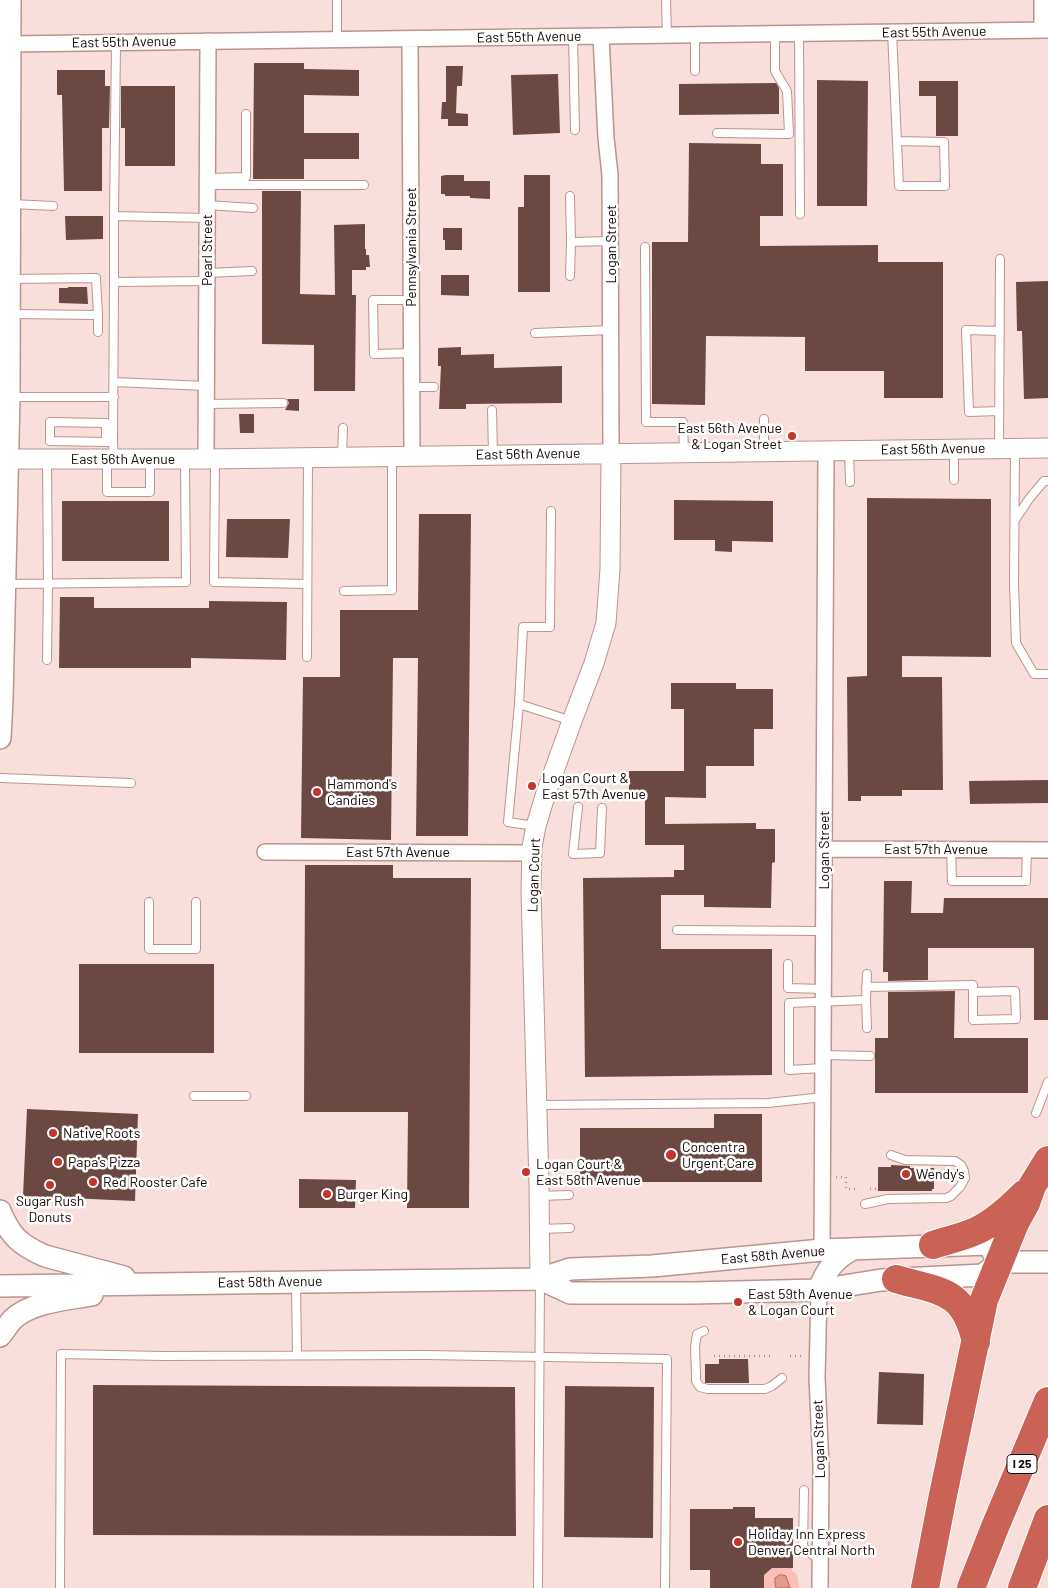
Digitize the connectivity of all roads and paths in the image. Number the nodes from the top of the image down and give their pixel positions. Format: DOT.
graph roads {
  1 [pos="10,0"];
  2 [pos="337,0"];
  3 [pos="666,0"];
  4 [pos="1042,0"];
  5 [pos="1045,30"];
  6 [pos="892,32"];
  7 [pos="799,33"];
  8 [pos="775,34"];
  9 [pos="667,35"];
  10 [pos="695,35"];
  11 [pos="573,36"];
  12 [pos="601,36"];
  13 [pos="410,39"];
  14 [pos="337,40"];
  15 [pos="208,41"];
  16 [pos="116,42"];
  17 [pos="10,44"];
  18 [pos="695,72"];
  19 [pos="5,107"];
  20 [pos="246,114"];
  21 [pos="575,130"];
  22 [pos="717,133"];
  23 [pos="897,140"];
  24 [pos="5,175"];
  25 [pos="207,181"];
  26 [pos="364,185"];
  27 [pos="570,196"];
  28 [pos="10,204"];
  29 [pos="53,206"];
  30 [pos="253,208"];
  31 [pos="207,212"];
  32 [pos="800,214"];
  33 [pos="114,216"];
  34 [pos="5,230"];
  35 [pos="611,241"];
  36 [pos="571,242"];
  37 [pos="645,247"];
  38 [pos="1000,259"];
  39 [pos="252,271"];
  40 [pos="570,276"];
  41 [pos="207,278"];
  42 [pos="10,279"];
  43 [pos="114,282"];
  44 [pos="412,300"];
  45 [pos="98,315"];
  46 [pos="6,325"];
  47 [pos="611,330"];
  48 [pos="1000,331"];
  49 [pos="98,332"];
  50 [pos="535,333"];
  51 [pos="412,353"];
  52 [pos="114,382"];
  53 [pos="206,386"];
  54 [pos="412,387"];
  55 [pos="434,387"];
  56 [pos="114,397"];
  57 [pos="283,403"];
  58 [pos="206,404"];
  59 [pos="6,406"];
  60 [pos="492,410"];
  61 [pos="999,411"];
  62 [pos="764,419"];
  63 [pos="343,428"];
  64 [pos="1007,448"];
  65 [pos="1048,448"];
  66 [pos="954,449"];
  67 [pos="110,450"];
  68 [pos="826,450"];
  69 [pos="849,450"];
  70 [pos="764,451"];
  71 [pos="611,452"];
  72 [pos="684,452"];
  73 [pos="493,454"];
  74 [pos="392,456"];
  75 [pos="412,456"];
  76 [pos="308,457"];
  77 [pos="342,457"];
  78 [pos="7,459"];
  79 [pos="46,459"];
  80 [pos="150,459"];
  81 [pos="185,459"];
  82 [pos="210,459"];
  83 [pos="954,480"];
  84 [pos="850,482"];
  85 [pos="1048,482"];
  86 [pos="551,511"];
  87 [pos="1015,520"];
  88 [pos="3,563"];
  89 [pos="5,584"];
  90 [pos="48,584"];
  91 [pos="307,584"];
  92 [pos="344,591"];
  93 [pos="307,657"];
  94 [pos="46,660"];
  95 [pos="1048,674"];
  96 [pos="519,704"];
  97 [pos="572,721"];
  98 [pos="0,738"];
  99 [pos="0,778"];
  100 [pos="131,783"];
  101 [pos="578,807"];
  102 [pos="602,808"];
  103 [pos="536,826"];
  104 [pos="824,849"];
  105 [pos="951,849"];
  106 [pos="1027,850"];
  107 [pos="1048,850"];
  108 [pos="265,852"];
  109 [pos="532,853"];
  110 [pos="149,902"];
  111 [pos="196,902"];
  112 [pos="677,930"];
  113 [pos="824,931"];
  114 [pos="788,964"];
  115 [pos="867,974"];
  116 [pos="866,987"];
  117 [pos="973,992"];
  118 [pos="823,995"];
  119 [pos="866,1000"];
  120 [pos="867,1028"];
  121 [pos="870,1056"];
  122 [pos="823,1062"];
  123 [pos="1048,1082"];
  124 [pos="194,1096"];
  125 [pos="246,1096"];
  126 [pos="823,1097"];
  127 [pos="537,1105"];
  128 [pos="1036,1113"];
  129 [pos="891,1155"];
  130 [pos="1048,1160"];
  131 [pos="836,1176"];
  132 [pos="1032,1186"];
  133 [pos="859,1189"];
  134 [pos="870,1189"];
  135 [pos="877,1189"];
  136 [pos="569,1195"];
  137 [pos="540,1196"];
  138 [pos="865,1204"];
  139 [pos="0,1211"];
  140 [pos="570,1228"];
  141 [pos="540,1229"];
  142 [pos="933,1245"];
  143 [pos="853,1249"];
  144 [pos="822,1250"];
  145 [pos="999,1262"];
  146 [pos="1043,1262"];
  147 [pos="540,1279"];
  148 [pos="896,1279"];
  149 [pos="296,1282"];
  150 [pos="151,1284"];
  151 [pos="0,1286"];
  152 [pos="819,1290"];
  153 [pos="704,1332"];
  154 [pos="0,1336"];
  155 [pos="976,1342"];
  156 [pos="297,1355"];
  157 [pos="714,1356"];
  158 [pos="774,1356"];
  159 [pos="790,1356"];
  160 [pos="804,1356"];
  161 [pos="541,1357"];
  162 [pos="782,1378"];
  163 [pos="1048,1401"];
  164 [pos="804,1490"];
  165 [pos="1048,1519"];
  166 [pos="820,1560"];
  167 [pos="60,1588"];
  168 [pos="538,1588"];
  169 [pos="665,1588"];
  170 [pos="820,1588"];
  171 [pos="925,1588"];
  172 [pos="971,1588"];
  173 [pos="1022,1588"];
  1 -- 17 [label="main road"];
  2 -- 14 [label="lane"];
  3 -- 9 [label="lane"];
  4 -- 5 [label="street"];
  5 -- 6 [label="street, East 55th Avenue"];
  6 -- 7 [label="street, East 55th Avenue"];
  6 -- 23 [label="lane"];
  7 -- 8 [label="street, East 55th Avenue"];
  7 -- 32 [label="lane"];
  8 -- 10 [label="street, East 55th Avenue"];
  8 -- 22 [label="lane"];
  9 -- 10 [label="street, East 55th Avenue"];
  9 -- 12 [label="street, East 55th Avenue"];
  10 -- 18 [label="lane"];
  11 -- 12 [label="street, East 55th Avenue"];
  11 -- 13 [label="street, East 55th Avenue"];
  11 -- 21 [label="lane"];
  12 -- 35 [label="street, Logan Street"];
  13 -- 14 [label="street, East 55th Avenue"];
  13 -- 44 [label="street, Pennsylvania Street"];
  14 -- 15 [label="street, East 55th Avenue"];
  15 -- 16 [label="street, East 55th Avenue"];
  15 -- 25 [label="street, Pearl Street"];
  16 -- 17 [label="street, East 55th Avenue"];
  16 -- 33 [label="lane"];
  17 -- 19 [label="main road"];
  19 -- 24 [label="main road"];
  20 -- 25 [label="lane"];
  23 -- 23 [label="lane"];
  24 -- 28 [label="main road"];
  25 -- 26 [label="lane"];
  25 -- 31 [label="street, Pearl Street"];
  27 -- 36 [label="lane"];
  28 -- 29 [label="lane"];
  28 -- 34 [label="main road"];
  30 -- 31 [label="lane"];
  31 -- 33 [label="lane"];
  31 -- 41 [label="street, Pearl Street"];
  33 -- 43 [label="lane"];
  34 -- 42 [label="main road"];
  35 -- 36 [label="lane"];
  35 -- 47 [label="street, Logan Street"];
  36 -- 40 [label="lane"];
  37 -- 72 [label="lane"];
  38 -- 48 [label="lane"];
  39 -- 41 [label="lane"];
  41 -- 43 [label="lane"];
  41 -- 53 [label="street, Pearl Street"];
  42 -- 45 [label="lane"];
  42 -- 46 [label="main road"];
  43 -- 52 [label="lane"];
  44 -- 51 [label="street, Pennsylvania Street"];
  44 -- 51 [label="lane"];
  45 -- 46 [label="lane"];
  45 -- 49 [label="lane"];
  46 -- 59 [label="main road"];
  47 -- 50 [label="lane"];
  47 -- 71 [label="street, Logan Street"];
  48 -- 61 [label="lane"];
  48 -- 61 [label="lane"];
  51 -- 54 [label="street, Pennsylvania Street"];
  52 -- 53 [label="lane"];
  52 -- 56 [label="lane"];
  53 -- 58 [label="street, Pearl Street"];
  54 -- 55 [label="lane"];
  54 -- 75 [label="street, Pennsylvania Street"];
  56 -- 59 [label="lane"];
  56 -- 67 [label="lane"];
  57 -- 58 [label="lane"];
  58 -- 82 [label="street, Pearl Street"];
  59 -- 78 [label="main road"];
  60 -- 73 [label="lane"];
  61 -- 64 [label="lane"];
  62 -- 70 [label="lane"];
  63 -- 77 [label="lane"];
  64 -- 65 [label="street, East 56th Avenue"];
  64 -- 66 [label="street, East 56th Avenue"];
  64 -- 87 [label="lane"];
  66 -- 69 [label="street, East 56th Avenue"];
  66 -- 83 [label="lane"];
  67 -- 67 [label="lane"];
  67 -- 79 [label="street, East 56th Avenue"];
  67 -- 80 [label="street, East 56th Avenue"];
  67 -- 80 [label="lane"];
  68 -- 69 [label="street, East 56th Avenue"];
  68 -- 70 [label="street, East 56th Avenue"];
  68 -- 104 [label="street, Logan Street"];
  69 -- 84 [label="lane"];
  70 -- 72 [label="street, East 56th Avenue"];
  71 -- 72 [label="street, East 56th Avenue"];
  71 -- 73 [label="street, East 56th Avenue"];
  71 -- 97 [label="street, Logan Court"];
  73 -- 75 [label="street, East 56th Avenue"];
  74 -- 75 [label="street, East 56th Avenue"];
  74 -- 77 [label="street, East 56th Avenue"];
  74 -- 92 [label="lane"];
  76 -- 77 [label="street, East 56th Avenue"];
  76 -- 82 [label="street, East 56th Avenue"];
  76 -- 91 [label="lane"];
  78 -- 79 [label="street, East 56th Avenue"];
  78 -- 88 [label="main road"];
  79 -- 90 [label="lane"];
  80 -- 81 [label="street, East 56th Avenue"];
  81 -- 82 [label="street, East 56th Avenue"];
  81 -- 90 [label="lane"];
  82 -- 91 [label="lane"];
  85 -- 87 [label="lane"];
  86 -- 96 [label="lane"];
  87 -- 95 [label="lane"];
  88 -- 89 [label="main road"];
  89 -- 90 [label="lane"];
  89 -- 98 [label="main road"];
  90 -- 94 [label="lane"];
  91 -- 93 [label="lane"];
  96 -- 97 [label="lane"];
  96 -- 103 [label="lane"];
  97 -- 103 [label="street, Logan Court"];
  99 -- 100 [label="lane"];
  101 -- 102 [label="lane"];
  103 -- 109 [label="street, Logan Court"];
  104 -- 105 [label="street, East 57th Avenue"];
  104 -- 113 [label="street, Logan Street"];
  105 -- 106 [label="street, East 57th Avenue"];
  105 -- 106 [label="lane"];
  106 -- 107 [label="street, East 57th Avenue"];
  108 -- 109 [label="street, East 57th Avenue"];
  109 -- 127 [label="street, Logan Court"];
  110 -- 111 [label="lane"];
  112 -- 113 [label="lane"];
  113 -- 118 [label="street, Logan Street"];
  114 -- 118 [label="lane"];
  115 -- 116 [label="lane"];
  116 -- 117 [label="lane"];
  116 -- 119 [label="lane"];
  117 -- 117 [label="lane"];
  118 -- 119 [label="lane"];
  118 -- 122 [label="street, Logan Street"];
  118 -- 122 [label="lane"];
  119 -- 120 [label="lane"];
  121 -- 122 [label="lane"];
  122 -- 126 [label="street, Logan Street"];
  123 -- 128 [label="lane"];
  124 -- 125 [label="lane"];
  126 -- 127 [label="lane"];
  126 -- 144 [label="street, Logan Street"];
  127 -- 137 [label="street, Logan Court"];
  129 -- 138 [label="lane"];
  130 -- 132 [label="highway"];
  131 -- 133 [label="path"];
  132 -- 142 [label="highway"];
  132 -- 145 [label="highway"];
  134 -- 135 [label="path"];
  136 -- 137 [label="lane"];
  137 -- 141 [label="street, Logan Court"];
  139 -- 150 [label="main road"];
  140 -- 141 [label="lane"];
  141 -- 147 [label="street, Logan Court"];
  142 -- 143 [label="main road, East 58th Avenue"];
  142 -- 145 [label="main road, East 58th Avenue"];
  143 -- 144 [label="main road, East 58th Avenue"];
  143 -- 152 [label="main road"];
  144 -- 147 [label="main road, East 58th Avenue"];
  145 -- 146 [label="main road"];
  145 -- 148 [label="main road, East 58th Avenue"];
  145 -- 155 [label="highway"];
  147 -- 149 [label="main road, East 58th Avenue"];
  147 -- 152 [label="main road, East 58th Avenue"];
  147 -- 161 [label="lane"];
  148 -- 152 [label="main road, East 58th Avenue"];
  148 -- 155 [label="highway"];
  149 -- 150 [label="main road, East 58th Avenue"];
  149 -- 156 [label="lane"];
  150 -- 151 [label="main road, East 58th Avenue"];
  150 -- 154 [label="main road"];
  152 -- 166 [label="street, Logan Street"];
  153 -- 162 [label="lane"];
  155 -- 171 [label="highway"];
  156 -- 161 [label="lane"];
  156 -- 167 [label="lane"];
  157 -- 158 [label="path"];
  159 -- 160 [label="path"];
  161 -- 168 [label="lane"];
  161 -- 169 [label="lane"];
  163 -- 172 [label="highway, I 25"];
  164 -- 166 [label="lane"];
  165 -- 173 [label="highway"];
  166 -- 170 [label="street, Logan Street"];
}
